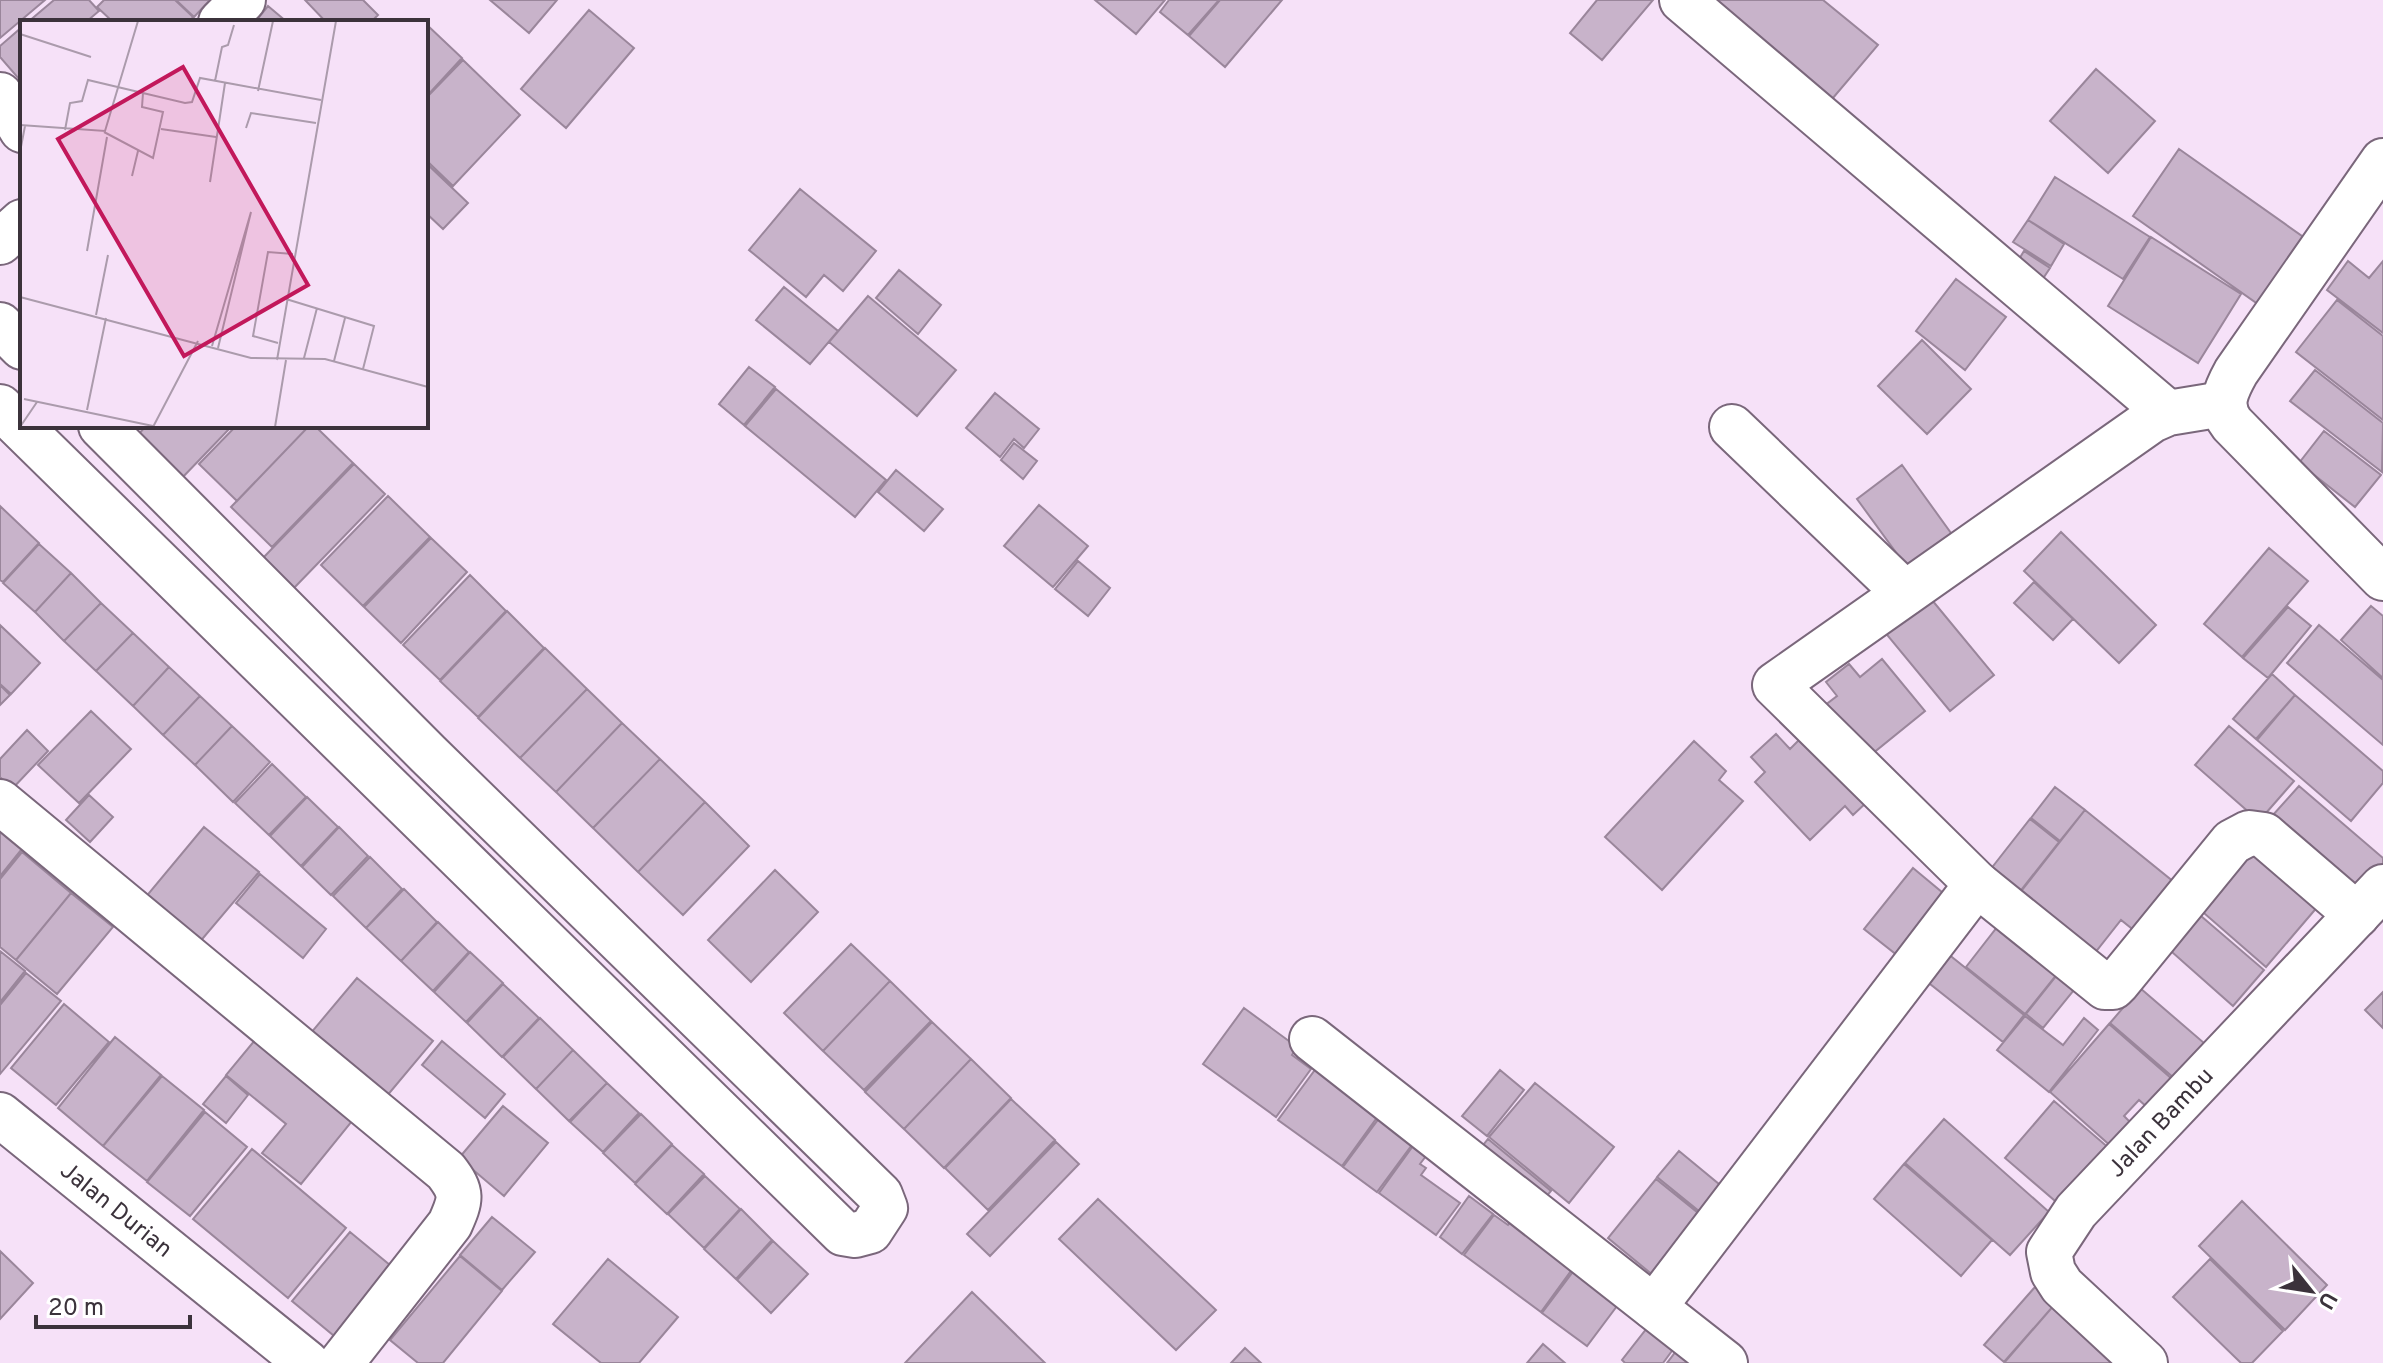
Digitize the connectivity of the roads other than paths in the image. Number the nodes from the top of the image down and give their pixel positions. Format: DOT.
graph roads {
  1 [pos="243,0"];
  2 [pos="1682,0"];
  3 [pos="223,20"];
  4 [pos="0,95"];
  5 [pos="20,127"];
  6 [pos="2383,161"];
  7 [pos="20,224"];
  8 [pos="0,242"];
  9 [pos="0,325"];
  10 [pos="20,345"];
  11 [pos="2223,404"];
  12 [pos="0,407"];
  13 [pos="2168,413"];
  14 [pos="20,427"];
  15 [pos="1732,427"];
  16 [pos="21,428"];
  17 [pos="103,428"];
  18 [pos="2383,578"];
  19 [pos="1905,593"];
  20 [pos="0,802"];
  21 [pos="1977,884"];
  22 [pos="2370,901"];
  23 [pos="1312,1039"];
  24 [pos="0,1115"];
  25 [pos="1654,1307"];
  26 [pos="307,1363"];
  27 [pos="341,1363"];
  28 [pos="1725,1363"];
  29 [pos="2145,1363"];
  1 -- 3 [label="street"];
  2 -- 13 [label="street"];
  4 -- 5 [label="street"];
  6 -- 11 [label="street"];
  7 -- 8 [label="street"];
  9 -- 10 [label="street"];
  11 -- 13 [label="street"];
  11 -- 18 [label="street"];
  12 -- 14 [label="street"];
  13 -- 19 [label="street"];
  15 -- 19 [label="street"];
  16 -- 17 [label="street"];
  19 -- 21 [label="street"];
  20 -- 27 [label="street"];
  21 -- 22 [label="street"];
  21 -- 25 [label="street"];
  22 -- 29 [label="street, Jalan Bambu"];
  23 -- 25 [label="street"];
  24 -- 26 [label="street, Jalan Durian"];
  25 -- 28 [label="street"];
}
